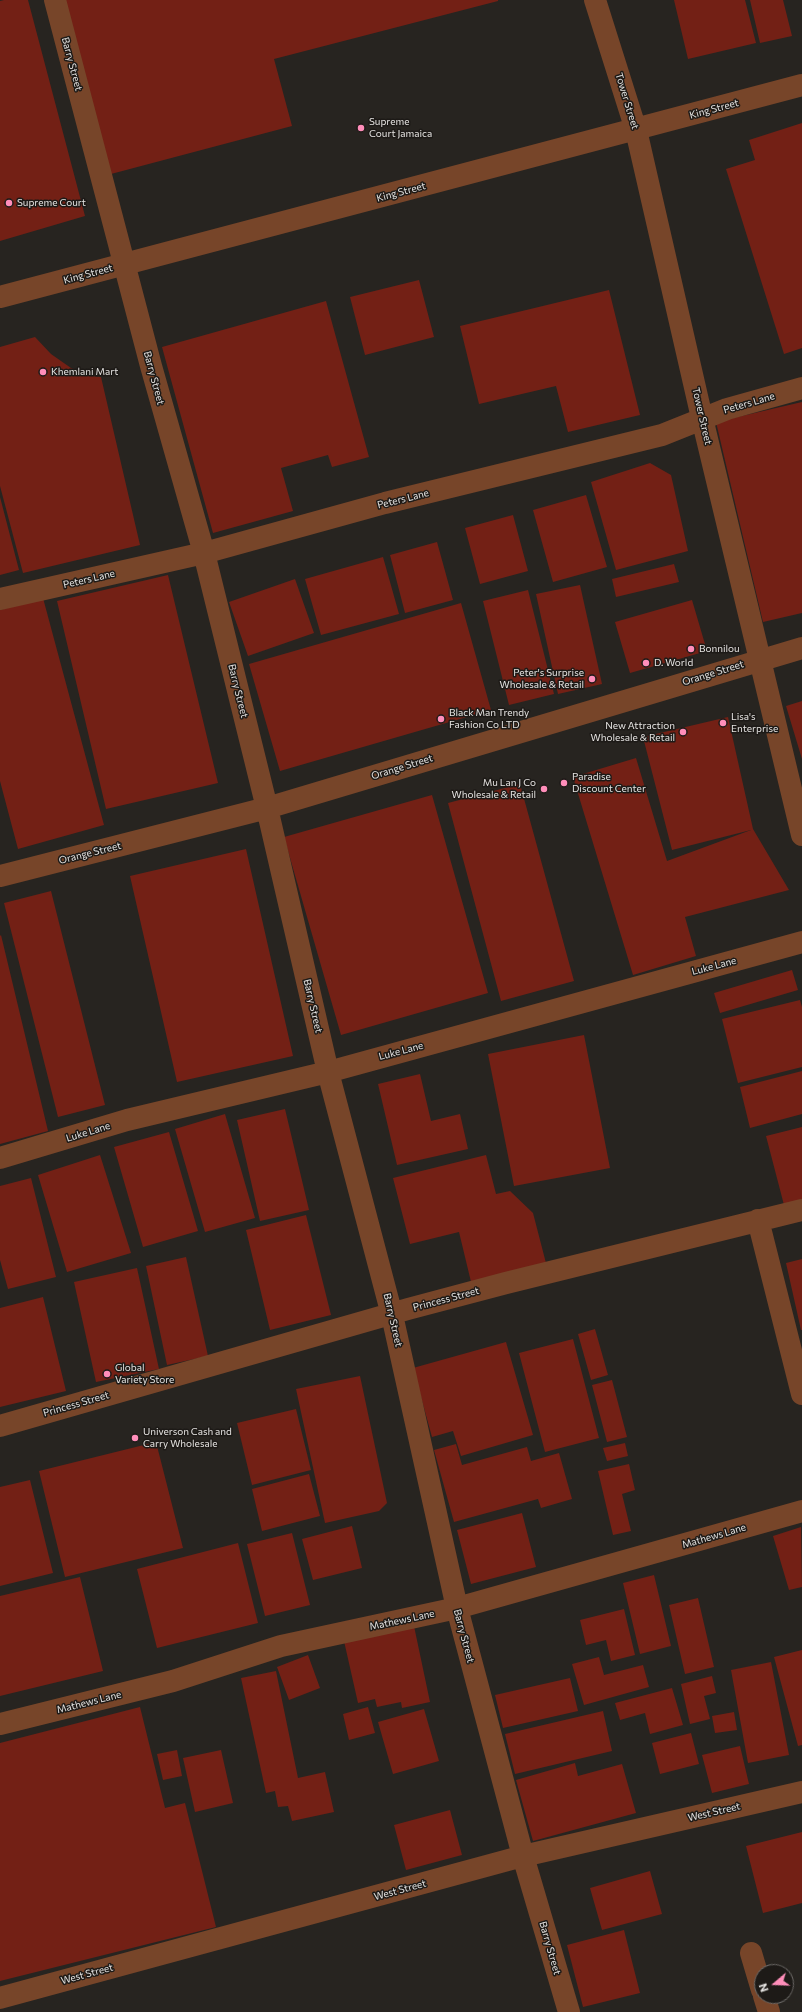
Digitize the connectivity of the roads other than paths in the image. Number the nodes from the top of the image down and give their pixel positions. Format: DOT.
graph roads {
  1 [pos="56,0"];
  2 [pos="595,0"];
  3 [pos="802,85"];
  4 [pos="636,130"];
  5 [pos="125,265"];
  6 [pos="0,297"];
  7 [pos="802,388"];
  8 [pos="702,418"];
  9 [pos="204,553"];
  10 [pos="0,599"];
  11 [pos="802,648"];
  12 [pos="760,659"];
  13 [pos="267,808"];
  14 [pos="802,835"];
  15 [pos="0,876"];
  16 [pos="802,942"];
  17 [pos="328,1072"];
  18 [pos="0,1158"];
  19 [pos="802,1210"];
  20 [pos="758,1220"];
  21 [pos="392,1315"];
  22 [pos="802,1394"];
  23 [pos="0,1426"];
  24 [pos="802,1511"];
  25 [pos="457,1608"];
  26 [pos="0,1724"];
  27 [pos="802,1792"];
  28 [pos="523,1856"];
  29 [pos="750,1953"];
  30 [pos="754,1965"];
  31 [pos="0,1998"];
  32 [pos="569,2012"];
  1 -- 5 [label="street, Barry Street"];
  2 -- 4 [label="street, Tower Street"];
  3 -- 4 [label="street, King Street"];
  4 -- 5 [label="street, King Street"];
  4 -- 8 [label="street, Tower Street"];
  5 -- 6 [label="street, King Street"];
  5 -- 9 [label="street, Barry Street"];
  7 -- 8 [label="street, Peters Lane"];
  8 -- 9 [label="street, Peters Lane"];
  8 -- 12 [label="street, Tower Street"];
  9 -- 10 [label="street, Peters Lane"];
  9 -- 13 [label="street, Barry Street"];
  11 -- 12 [label="street, Orange Street"];
  12 -- 13 [label="street, Orange Street"];
  12 -- 14 [label="street, Tower Street"];
  13 -- 15 [label="street, Orange Street"];
  13 -- 17 [label="street, Barry Street"];
  16 -- 17 [label="street, Luke Lane"];
  17 -- 18 [label="street, Luke Lane"];
  17 -- 21 [label="street, Barry Street"];
  19 -- 20 [label="street, Princess Street"];
  20 -- 21 [label="street, Princess Street"];
  20 -- 22 [label="street"];
  21 -- 23 [label="street, Princess Street"];
  21 -- 25 [label="street, Barry Street"];
  24 -- 25 [label="street, Mathews Lane"];
  25 -- 26 [label="street, Mathews Lane"];
  25 -- 28 [label="street, Barry Street"];
  27 -- 28 [label="street, West Street"];
  28 -- 31 [label="street, West Street"];
  28 -- 32 [label="street, Barry Street"];
  29 -- 30 [label="street"];
}
